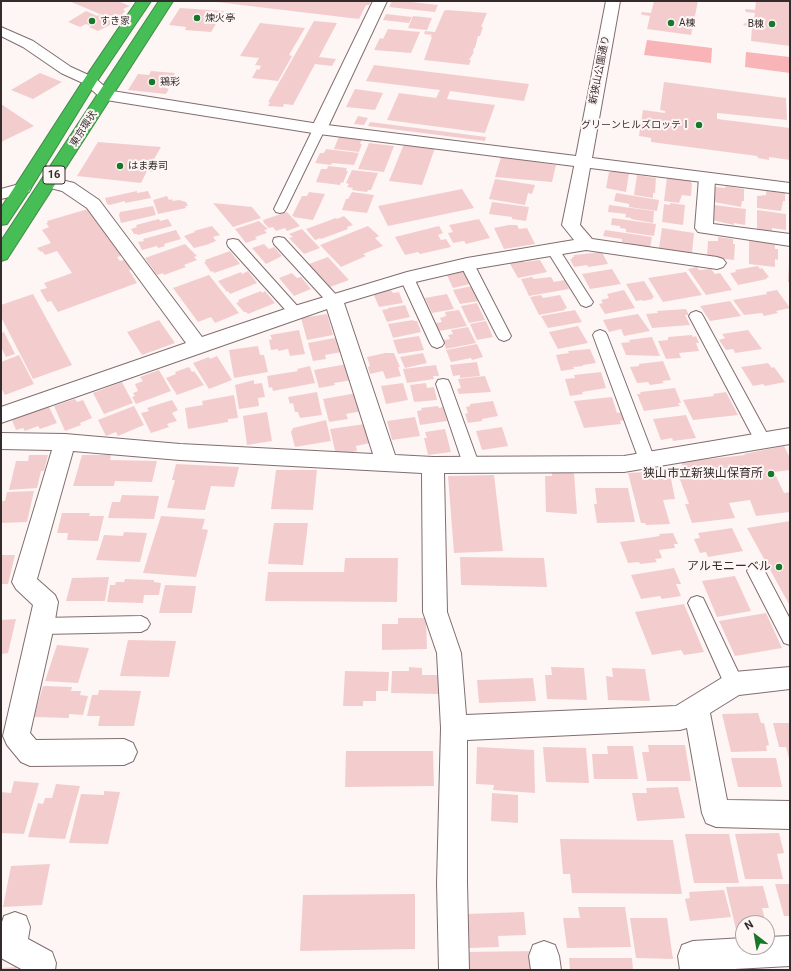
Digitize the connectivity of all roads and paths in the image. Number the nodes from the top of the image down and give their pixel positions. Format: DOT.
graph roads {
  1 [pos="144,1"];
  2 [pos="166,1"];
  3 [pos="380,1"];
  4 [pos="613,1"];
  5 [pos="1,31"];
  6 [pos="90,81"];
  7 [pos="106,95"];
  8 [pos="319,129"];
  9 [pos="583,162"];
  10 [pos="707,178"];
  11 [pos="49,182"];
  12 [pos="23,188"];
  13 [pos="790,188"];
  14 [pos="1,194"];
  15 [pos="280,209"];
  16 [pos="1,220"];
  17 [pos="790,240"];
  18 [pos="279,241"];
  19 [pos="234,243"];
  20 [pos="586,244"];
  21 [pos="552,249"];
  22 [pos="1,256"];
  23 [pos="717,263"];
  24 [pos="468,264"];
  25 [pos="406,278"];
  26 [pos="334,301"];
  27 [pos="586,302"];
  28 [pos="295,312"];
  29 [pos="696,316"];
  30 [pos="600,335"];
  31 [pos="504,336"];
  32 [pos="437,343"];
  33 [pos="198,346"];
  34 [pos="443,384"];
  35 [pos="1,415"];
  36 [pos="790,436"];
  37 [pos="1,441"];
  38 [pos="763,441"];
  39 [pos="65,442"];
  40 [pos="647,460"];
  41 [pos="387,463"];
  42 [pos="471,464"];
  43 [pos="433,466"];
  44 [pos="756,571"];
  45 [pos="697,603"];
  46 [pos="141,624"];
  47 [pos="42,626"];
  48 [pos="790,637"];
  49 [pos="790,678"];
  50 [pos="734,684"];
  51 [pos="696,708"];
  52 [pos="454,728"];
  53 [pos="124,752"];
  54 [pos="790,815"];
  55 [pos="15,927"];
  56 [pos="790,951"];
  57 [pos="40,970"];
  58 [pos="454,970"];
  59 [pos="695,970"];
  1 -- 6 [label="highway, 東京環状 / 16"];
  2 -- 7 [label="highway, 東京環状 / 16"];
  3 -- 8 [label="street"];
  4 -- 9 [label="street, 新狭山公園通り"];
  5 -- 6 [label="street"];
  6 -- 7 [label="street"];
  6 -- 12 [label="highway, 東京環状 / 16"];
  7 -- 8 [label="street"];
  7 -- 11 [label="highway, 東京環状 / 16"];
  8 -- 9 [label="street"];
  8 -- 15 [label="lane"];
  9 -- 10 [label="street"];
  9 -- 20 [label="street, 新狭山公園通り"];
  10 -- 13 [label="street"];
  10 -- 17 [label="street"];
  11 -- 22 [label="highway, 東京環状 / 16"];
  11 -- 33 [label="street"];
  12 -- 14 [label="street"];
  12 -- 16 [label="highway, 東京環状 / 16"];
  18 -- 26 [label="lane"];
  19 -- 28 [label="lane"];
  20 -- 21 [label="street"];
  20 -- 23 [label="street"];
  21 -- 24 [label="street"];
  21 -- 27 [label="lane"];
  24 -- 25 [label="street"];
  24 -- 31 [label="lane"];
  25 -- 26 [label="street"];
  25 -- 32 [label="lane"];
  26 -- 28 [label="street"];
  26 -- 41 [label="street"];
  28 -- 33 [label="street"];
  29 -- 38 [label="lane"];
  30 -- 40 [label="lane"];
  33 -- 35 [label="street"];
  34 -- 42 [label="lane"];
  36 -- 38 [label="street"];
  37 -- 39 [label="street"];
  38 -- 40 [label="street"];
  39 -- 41 [label="street"];
  39 -- 47 [label="street"];
  40 -- 42 [label="street"];
  41 -- 43 [label="street"];
  42 -- 43 [label="street"];
  43 -- 52 [label="street"];
  44 -- 48 [label="lane"];
  45 -- 50 [label="lane"];
  46 -- 47 [label="lane"];
  47 -- 53 [label="street"];
  49 -- 50 [label="street"];
  50 -- 51 [label="street"];
  51 -- 52 [label="street"];
  51 -- 54 [label="street"];
  52 -- 58 [label="street"];
  55 -- 57 [label="street"];
  56 -- 59 [label="street"];
}
